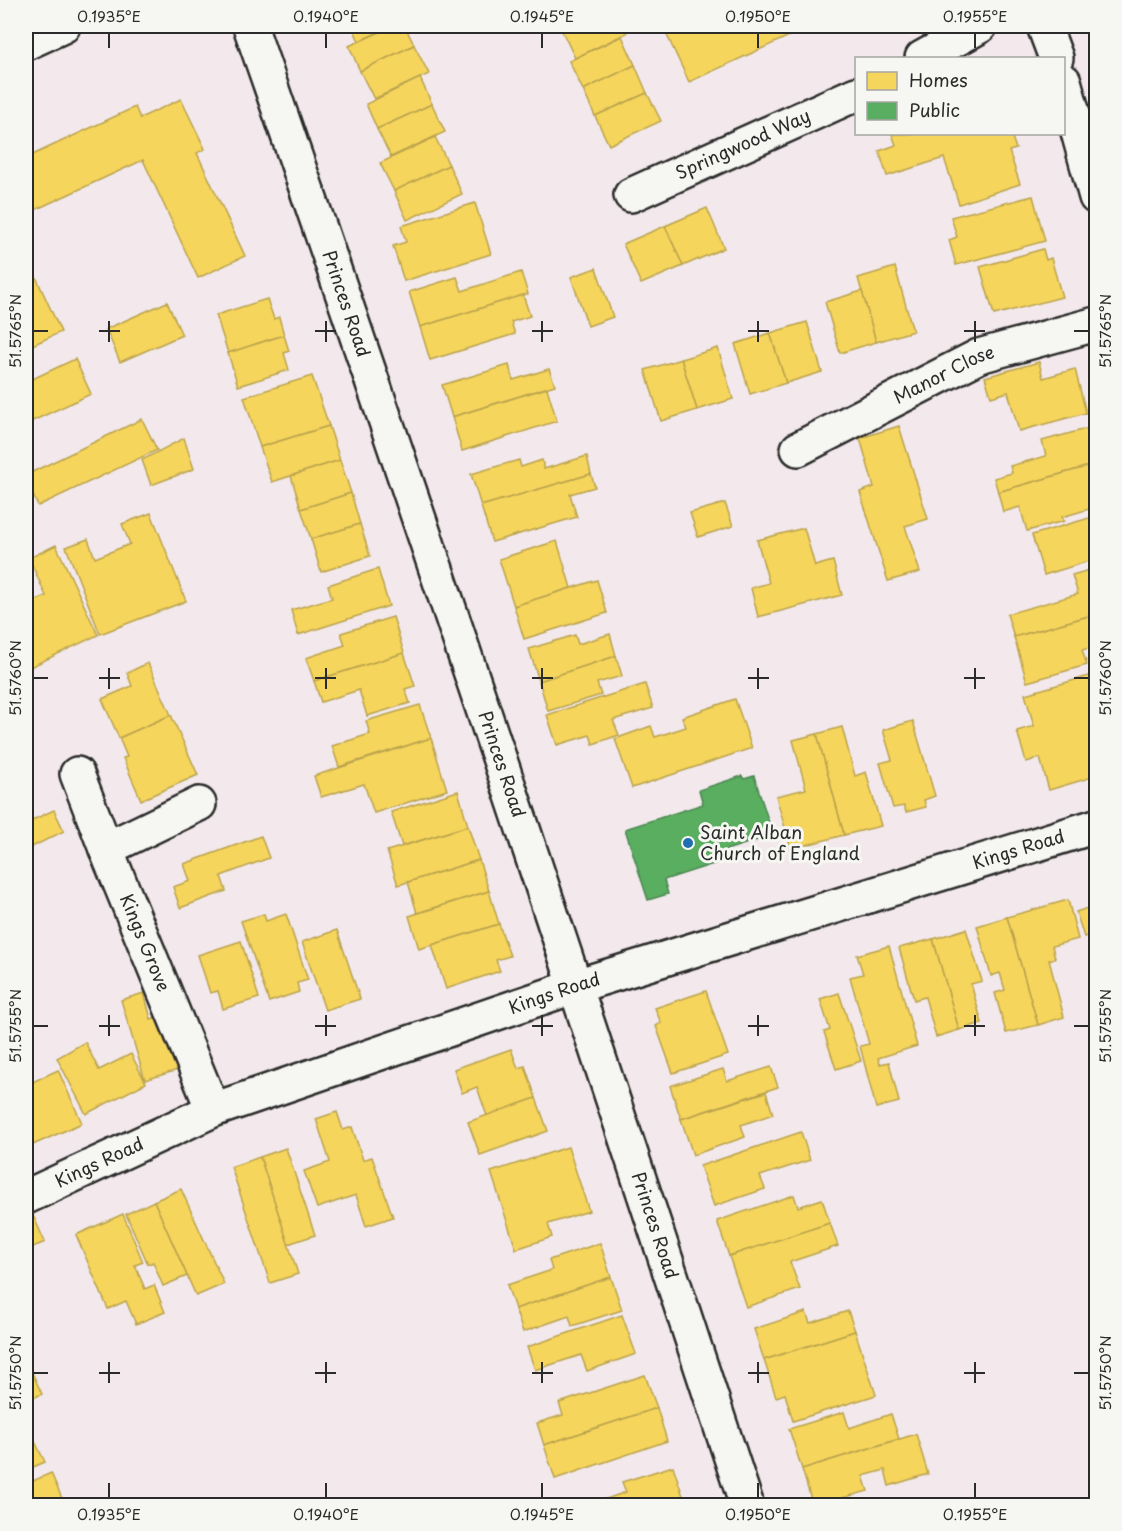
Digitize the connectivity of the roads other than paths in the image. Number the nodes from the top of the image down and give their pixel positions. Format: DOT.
graph roads {
  1 [pos="63,26"];
  2 [pos="250,26"];
  3 [pos="980,26"];
  4 [pos="1044,26"];
  5 [pos="26,43"];
  6 [pos="924,57"];
  7 [pos="1056,57"];
  8 [pos="1065,85"];
  9 [pos="855,94"];
  10 [pos="631,195"];
  11 [pos="1096,196"];
  12 [pos="1096,324"];
  13 [pos="798,449"];
  14 [pos="77,774"];
  15 [pos="199,804"];
  16 [pos="1096,826"];
  17 [pos="106,849"];
  18 [pos="576,986"];
  19 [pos="213,1110"];
  20 [pos="26,1197"];
  21 [pos="747,1506"];
  1 -- 5 [label="street"];
  2 -- 18 [label="street, Princes Road"];
  3 -- 6 [label="street"];
  4 -- 7 [label="street"];
  8 -- 11 [label="street"];
  9 -- 10 [label="street, Springwood Way"];
  12 -- 13 [label="street, Manor Close"];
  14 -- 17 [label="street, Kings Grove"];
  15 -- 17 [label="street"];
  16 -- 18 [label="street, Kings Road"];
  17 -- 19 [label="street, Kings Grove"];
  18 -- 19 [label="street, Kings Road"];
  18 -- 21 [label="street, Princes Road"];
  19 -- 20 [label="street, Kings Road"];
}
